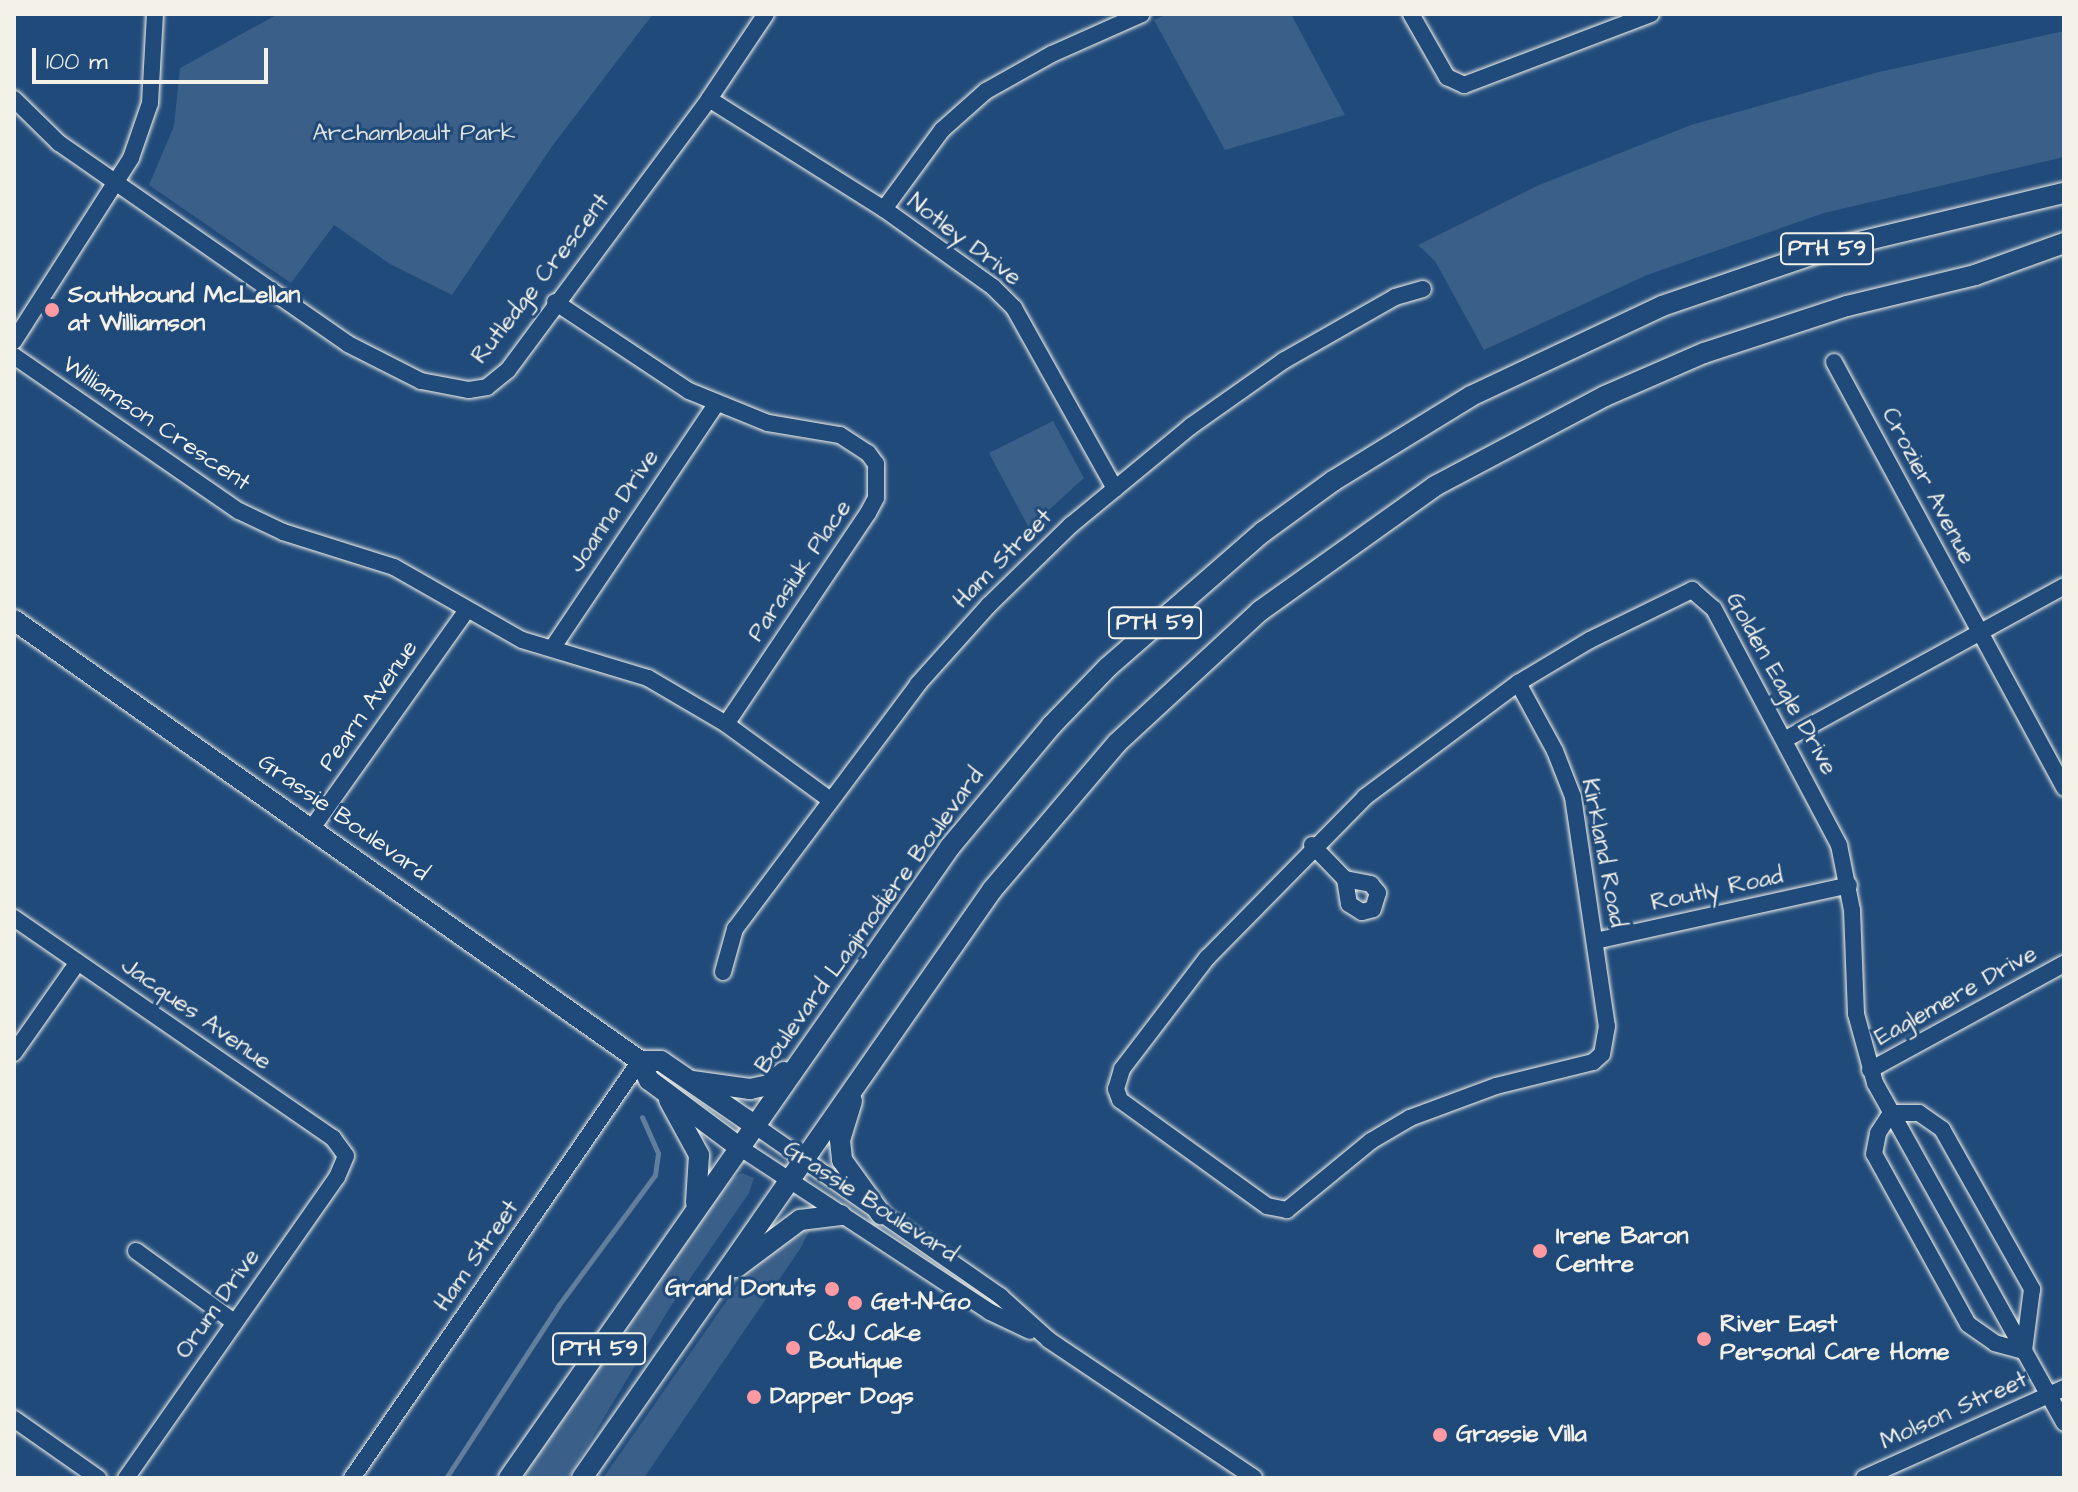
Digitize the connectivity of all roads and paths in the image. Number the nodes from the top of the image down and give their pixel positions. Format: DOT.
graph roads {
  1 [pos="155,14"];
  2 [pos="766,14"];
  3 [pos="1142,14"];
  4 [pos="1411,14"];
  5 [pos="1642,15"];
  6 [pos="14,99"];
  7 [pos="709,99"];
  8 [pos="118,183"];
  9 [pos="2064,193"];
  10 [pos="884,209"];
  11 [pos="2064,243"];
  12 [pos="2064,256"];
  13 [pos="1975,275"];
  14 [pos="1423,289"];
  15 [pos="555,302"];
  16 [pos="14,341"];
  17 [pos="14,356"];
  18 [pos="1834,362"];
  19 [pos="716,404"];
  20 [pos="1115,489"];
  21 [pos="2064,586"];
  22 [pos="466,611"];
  23 [pos="14,620"];
  24 [pos="1979,634"];
  25 [pos="553,647"];
  26 [pos="1518,683"];
  27 [pos="726,724"];
  28 [pos="1786,739"];
  29 [pos="2064,788"];
  30 [pos="829,799"];
  31 [pos="312,828"];
  32 [pos="1312,845"];
  33 [pos="1345,879"];
  34 [pos="1849,885"];
  35 [pos="14,918"];
  36 [pos="1595,941"];
  37 [pos="78,962"];
  38 [pos="2064,964"];
  39 [pos="723,972"];
  40 [pos="819,1033"];
  41 [pos="1608,1042"];
  42 [pos="14,1053"];
  43 [pos="640,1061"];
  44 [pos="1870,1070"];
  45 [pos="863,1074"];
  46 [pos="692,1081"];
  47 [pos="662,1090"];
  48 [pos="1891,1113"];
  49 [pos="754,1125"];
  50 [pos="739,1147"];
  51 [pos="346,1156"];
  52 [pos="804,1160"];
  53 [pos="790,1180"];
  54 [pos="881,1214"];
  55 [pos="841,1215"];
  56 [pos="688,1219"];
  57 [pos="136,1251"];
  58 [pos="713,1288"];
  59 [pos="234,1322"];
  60 [pos="1049,1340"];
  61 [pos="2024,1351"];
  62 [pos="2056,1391"];
  63 [pos="14,1419"];
  64 [pos="2064,1423"];
  65 [pos="98,1478"];
  66 [pos="126,1478"];
  67 [pos="352,1478"];
  68 [pos="509,1478"];
  69 [pos="582,1478"];
  70 [pos="1254,1478"];
  71 [pos="1864,1478"];
  1 -- 8 [label="street"];
  2 -- 7 [label="street, Rutledge Crescent"];
  3 -- 10 [label="street"];
  4 -- 5 [label="street"];
  6 -- 8 [label="street, Rutledge Crescent"];
  7 -- 10 [label="street, Notley Drive"];
  7 -- 15 [label="street, Rutledge Crescent"];
  8 -- 15 [label="street, Rutledge Crescent"];
  8 -- 16 [label="street"];
  9 -- 40 [label="main road, Boulevard Lagimodière Boulevard / PTH 59"];
  10 -- 20 [label="street, Notley Drive"];
  11 -- 13 [label="main road, PTH 59"];
  12 -- 13 [label="main road"];
  13 -- 45 [label="main road, PTH 59"];
  14 -- 20 [label="street, Ham Street"];
  15 -- 19 [label="street, Parasiuk Place"];
  17 -- 22 [label="street, Williamson Crescent"];
  18 -- 24 [label="street, Crozier Avenue"];
  19 -- 25 [label="street, Joanna Drive"];
  19 -- 27 [label="street, Parasiuk Place"];
  20 -- 30 [label="street, Ham Street"];
  21 -- 24 [label="street"];
  22 -- 25 [label="street, Williamson Crescent"];
  22 -- 31 [label="street, Pearn Avenue"];
  23 -- 31 [label="main road, Grassie Boulevard"];
  24 -- 28 [label="street"];
  24 -- 29 [label="street"];
  25 -- 27 [label="street, Williamson Crescent"];
  26 -- 28 [label="street, Golden Eagle Drive"];
  26 -- 32 [label="street, Golden Eagle Drive"];
  26 -- 36 [label="street, Kirkland Road"];
  27 -- 30 [label="street, Williamson Crescent"];
  28 -- 34 [label="street, Golden Eagle Drive"];
  30 -- 39 [label="street, Ham Street"];
  31 -- 43 [label="main road, Grassie Boulevard"];
  32 -- 33 [label="street"];
  32 -- 41 [label="street, Golden Eagle Drive"];
  34 -- 36 [label="street, Routly Road"];
  34 -- 44 [label="street, Golden Eagle Drive"];
  35 -- 37 [label="street, Jacques Avenue"];
  36 -- 41 [label="street, Kirkland Road"];
  37 -- 42 [label="street"];
  37 -- 51 [label="street, Jacques Avenue"];
  38 -- 44 [label="street, Eaglemere Drive"];
  40 -- 46 [label="main road"];
  40 -- 49 [label="main road, Boulevard Lagimodière Boulevard / PTH 59"];
  43 -- 46 [label="main road, Grassie Boulevard"];
  43 -- 47 [label="main road, Grassie Boulevard"];
  43 -- 67 [label="street, Ham Street"];
  44 -- 48 [label="street, Golden Eagle Drive"];
  45 -- 52 [label="main road, PTH 59"];
  45 -- 54 [label="main road"];
  46 -- 49 [label="main road, Grassie Boulevard"];
  47 -- 50 [label="main road, Grassie Boulevard"];
  47 -- 56 [label="main road"];
  48 -- 61 [label="street, Golden Eagle Drive"];
  48 -- 61 [label="street"];
  48 -- 61 [label="street"];
  49 -- 50 [label="main road, Boulevard Lagimodière Boulevard / PTH 59"];
  49 -- 52 [label="street, Grassie Boulevard"];
  50 -- 53 [label="street, Grassie Boulevard"];
  50 -- 56 [label="main road, Boulevard Lagimodière Boulevard / PTH 59"];
  51 -- 59 [label="street, Orum Drive"];
  52 -- 53 [label="main road, PTH 59"];
  52 -- 54 [label="street, Grassie Boulevard"];
  53 -- 55 [label="street, Grassie Boulevard"];
  53 -- 58 [label="main road, PTH 59"];
  54 -- 60 [label="street, Grassie Boulevard"];
  55 -- 58 [label="main road"];
  55 -- 60 [label="street, Grassie Boulevard"];
  56 -- 68 [label="main road, Boulevard Lagimodière Boulevard / PTH 59"];
  57 -- 59 [label="street"];
  58 -- 69 [label="main road, PTH 59"];
  59 -- 66 [label="street, Orum Drive"];
  60 -- 70 [label="street, Grassie Boulevard"];
  61 -- 62 [label="street, Golden Eagle Drive"];
  62 -- 64 [label="street, Golden Eagle Drive"];
  62 -- 71 [label="street, Molson Street"];
  63 -- 65 [label="street"];
}
